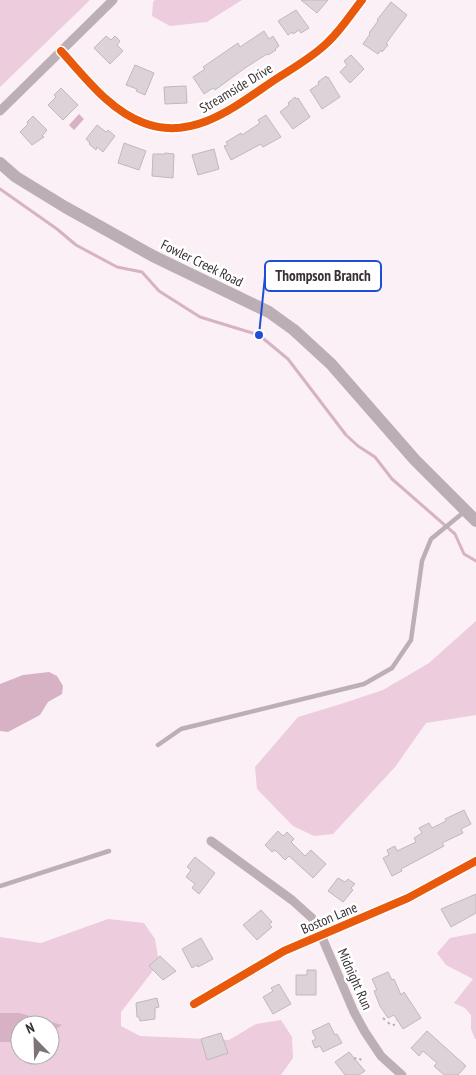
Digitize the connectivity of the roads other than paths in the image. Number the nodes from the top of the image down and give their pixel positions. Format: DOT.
graph roads {
  1 [pos="113,0"];
  2 [pos="362,0"];
  3 [pos="61,52"];
  4 [pos="0,112"];
  5 [pos="0,163"];
  6 [pos="465,511"];
  7 [pos="476,522"];
  8 [pos="158,745"];
  9 [pos="211,841"];
  10 [pos="109,852"];
  11 [pos="476,861"];
  12 [pos="0,886"];
  13 [pos="321,935"];
  14 [pos="194,1004"];
  15 [pos="402,1075"];
  1 -- 3 [label="street"];
  2 -- 3 [label="street, Streamside Drive"];
  3 -- 4 [label="street"];
  5 -- 6 [label="main road, Fowler Creek Road"];
  6 -- 7 [label="main road, Fowler Creek Road"];
  6 -- 8 [label="lane"];
  9 -- 13 [label="street, Midnight Run"];
  10 -- 12 [label="lane"];
  11 -- 13 [label="street, Boston Lane"];
  13 -- 14 [label="street, Boston Lane"];
  13 -- 15 [label="street, Midnight Run"];
}
